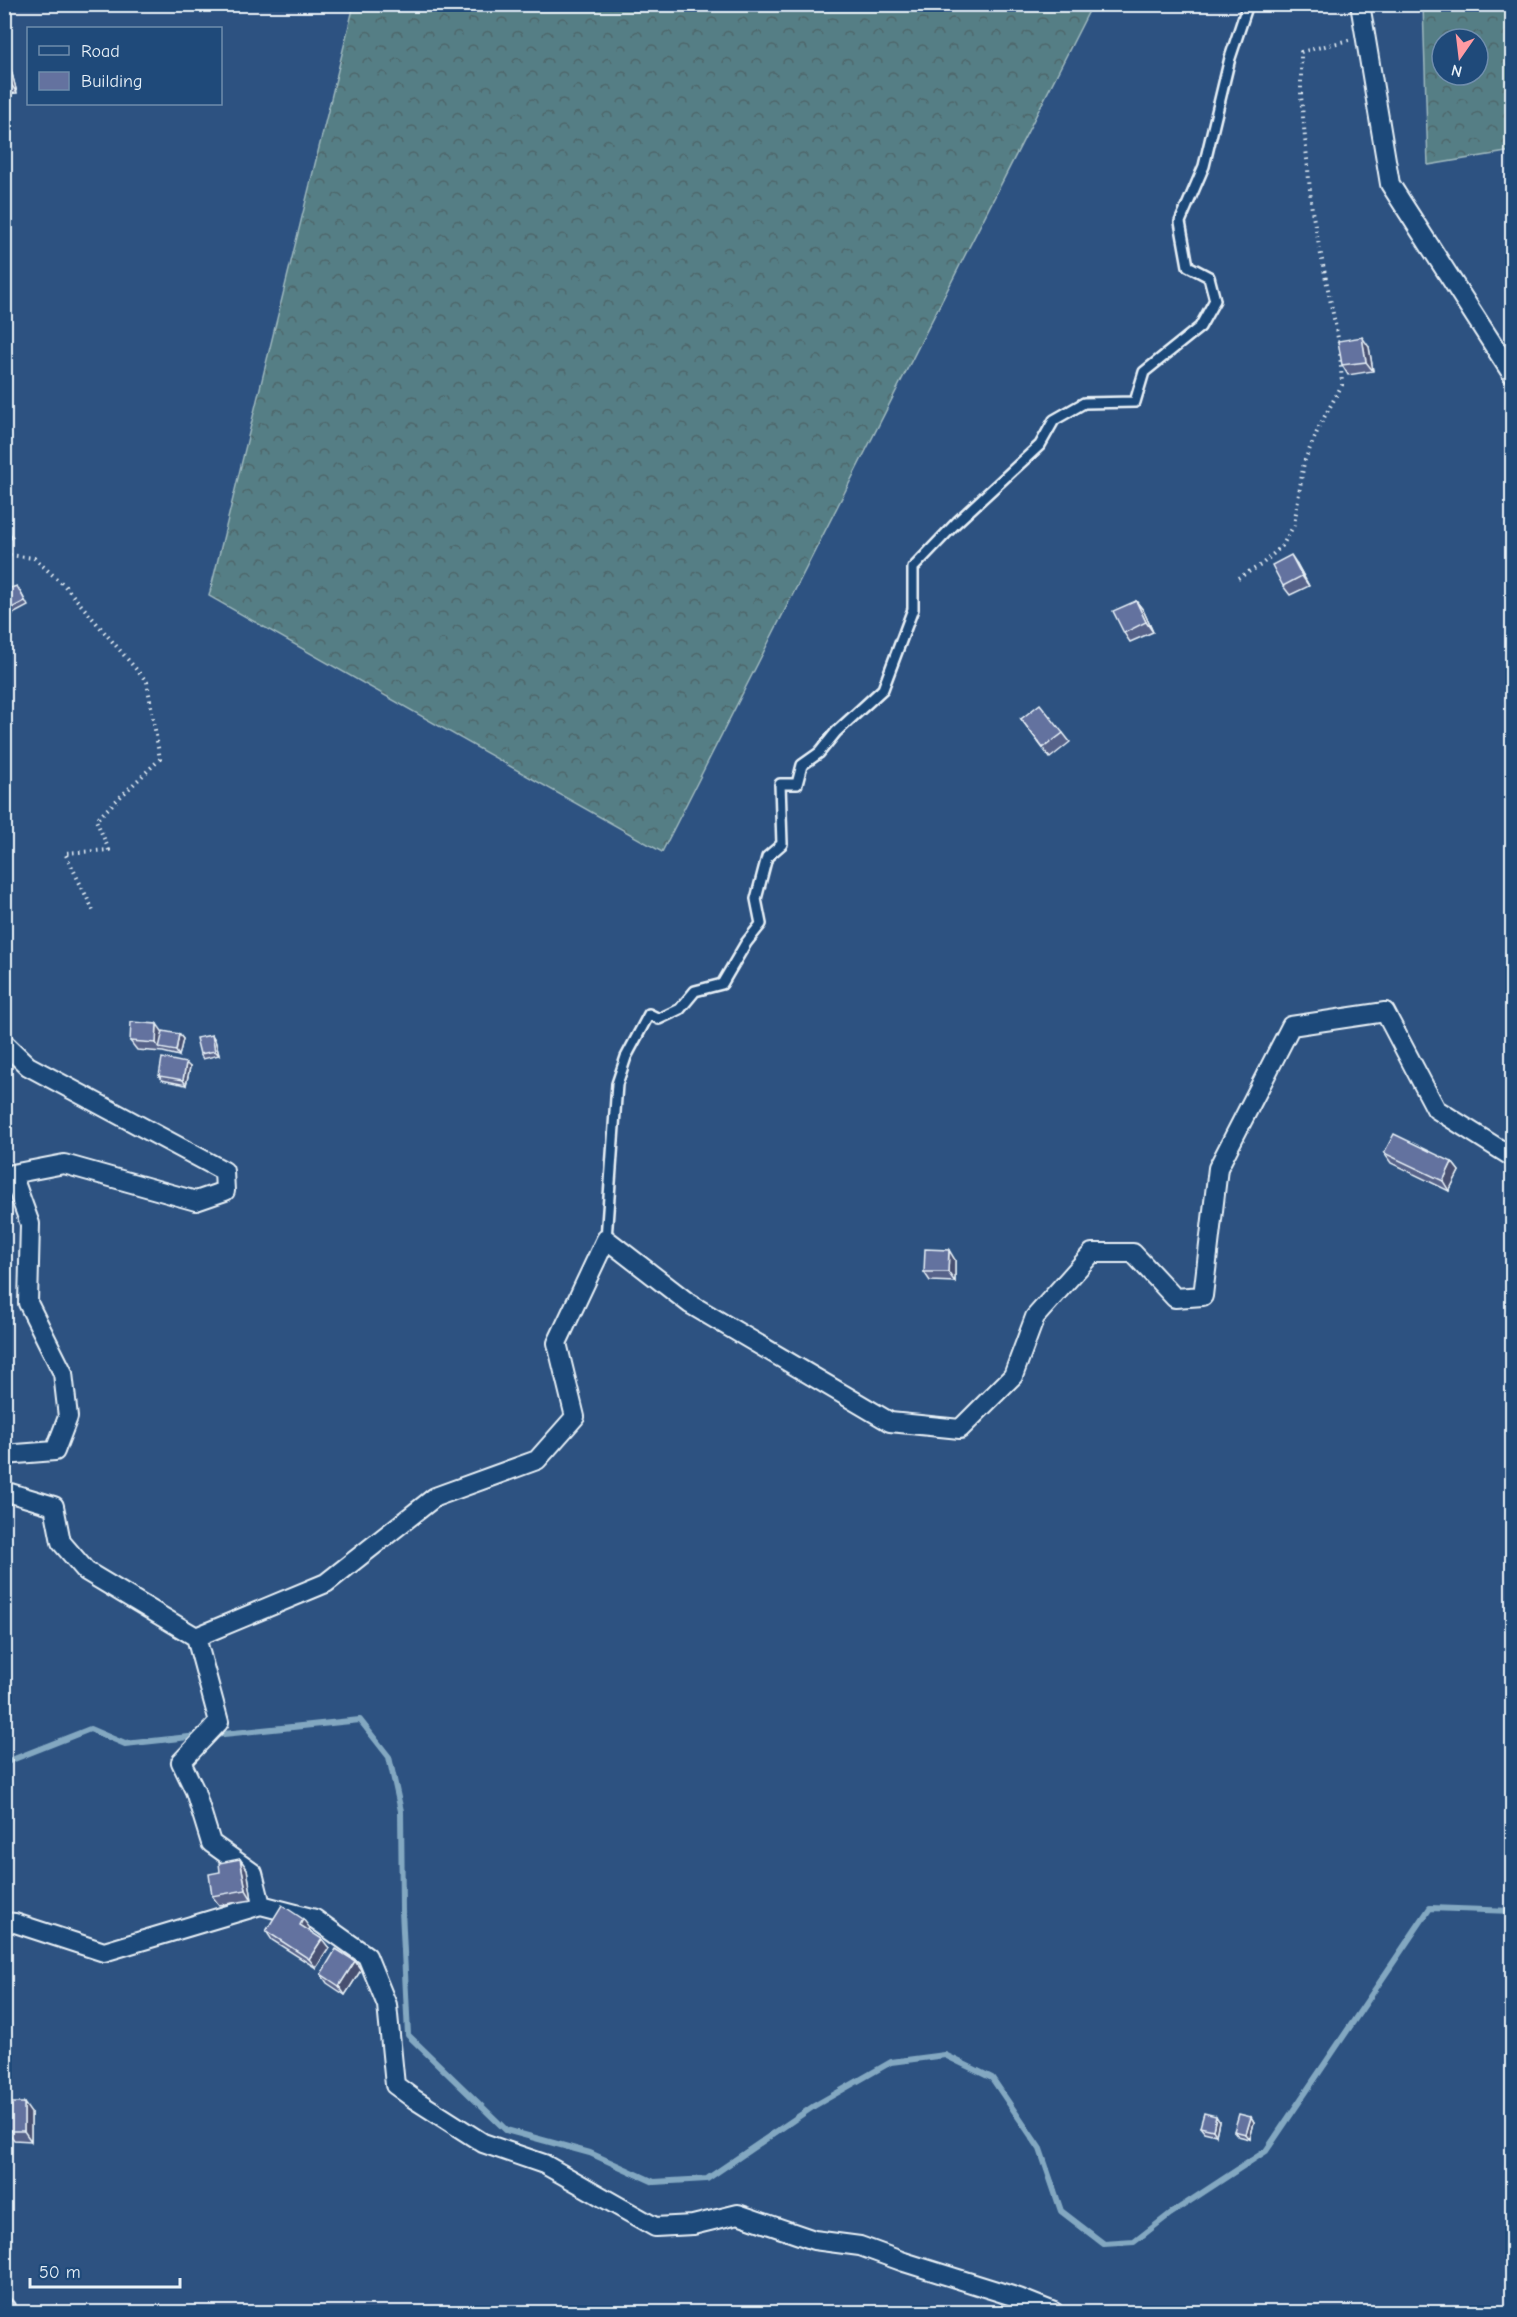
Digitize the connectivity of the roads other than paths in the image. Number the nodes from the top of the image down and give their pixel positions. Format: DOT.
graph roads {
  1 [pos="1248,4"];
  2 [pos="1360,4"];
  3 [pos="1512,374"];
  4 [pos="4,1043"];
  5 [pos="1512,1157"];
  6 [pos="606,1239"];
  7 [pos="4,1455"];
  8 [pos="4,1491"];
  9 [pos="196,1637"];
  10 [pos="261,1905"];
  11 [pos="4,1922"];
  12 [pos="4,2301"];
  13 [pos="8,2313"];
  14 [pos="1054,2313"];
  1 -- 6 [label="lane"];
  2 -- 3 [label="street"];
  4 -- 7 [label="street"];
  5 -- 6 [label="street"];
  6 -- 9 [label="street"];
  8 -- 9 [label="street"];
  9 -- 10 [label="street"];
  10 -- 11 [label="street"];
  10 -- 14 [label="street"];
  12 -- 13 [label="lane"];
}
